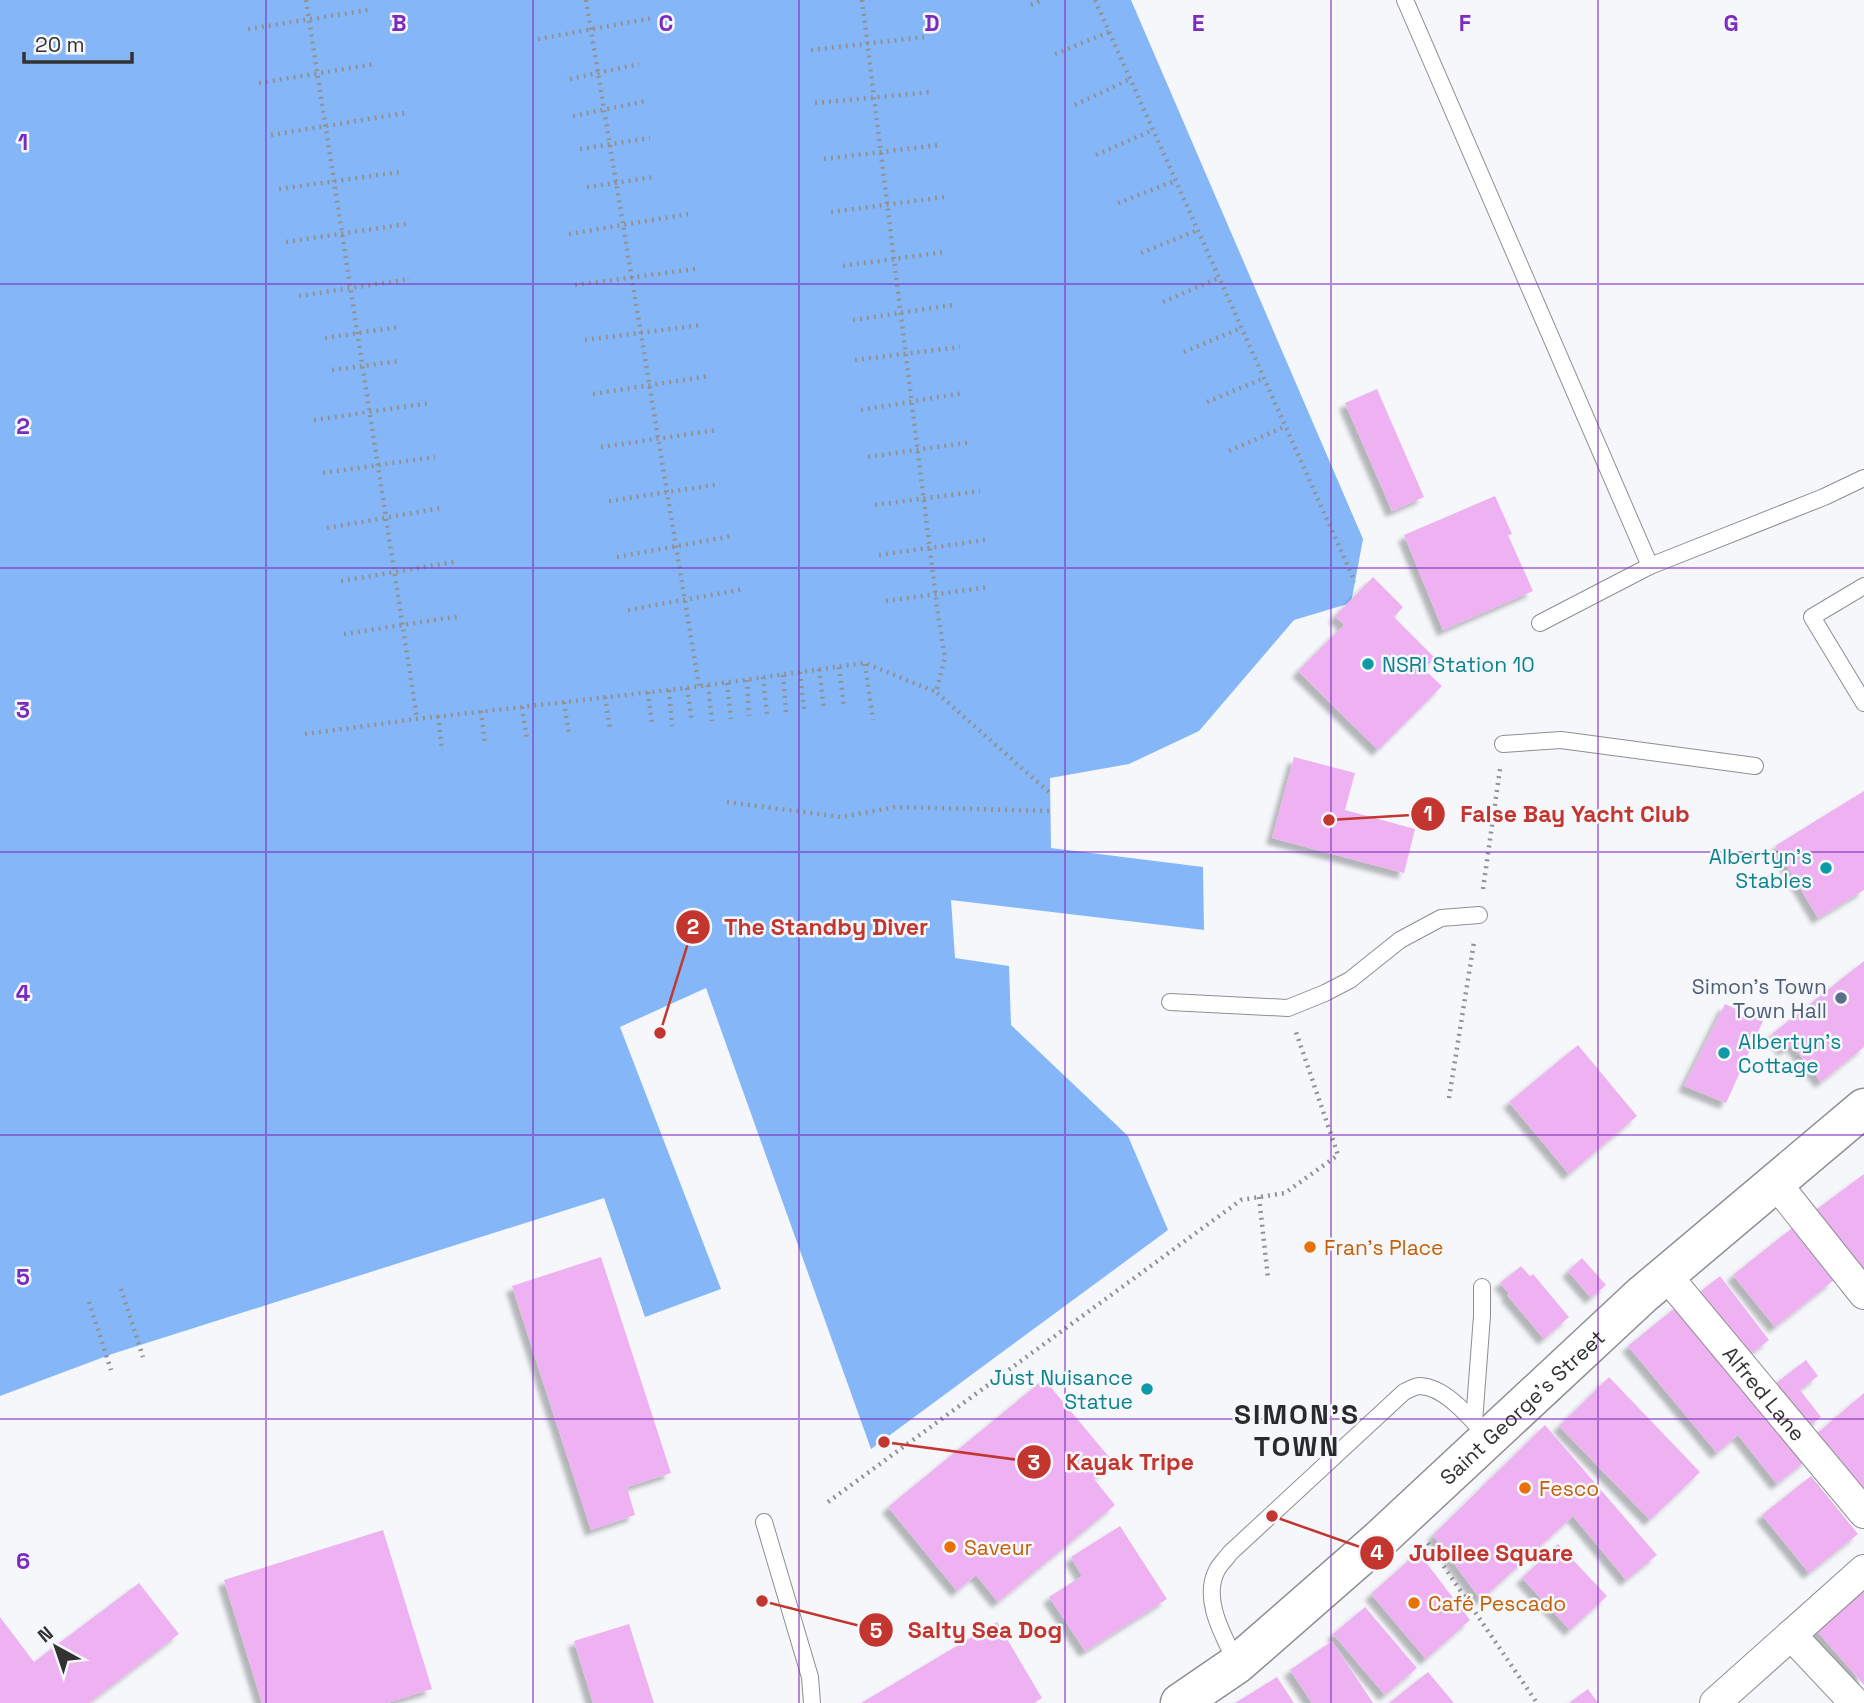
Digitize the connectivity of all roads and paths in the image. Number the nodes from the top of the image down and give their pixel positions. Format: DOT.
graph roads {
  1 [pos="306,0"];
  2 [pos="586,0"];
  3 [pos="862,0"];
  4 [pos="1042,0"];
  5 [pos="1095,0"];
  6 [pos="1405,0"];
  7 [pos="1031,5"];
  8 [pos="368,10"];
  9 [pos="653,18"];
  10 [pos="248,29"];
  11 [pos="1109,32"];
  12 [pos="925,37"];
  13 [pos="538,39"];
  14 [pos="811,50"];
  15 [pos="1055,54"];
  16 [pos="375,64"];
  17 [pos="639,64"];
  18 [pos="570,79"];
  19 [pos="1130,79"];
  20 [pos="260,83"];
  21 [pos="932,92"];
  22 [pos="646,101"];
  23 [pos="815,103"];
  24 [pos="1075,105"];
  25 [pos="405,113"];
  26 [pos="573,116"];
  27 [pos="1153,130"];
  28 [pos="271,135"];
  29 [pos="650,138"];
  30 [pos="939,145"];
  31 [pos="580,149"];
  32 [pos="1096,155"];
  33 [pos="824,159"];
  34 [pos="400,172"];
  35 [pos="655,177"];
  36 [pos="1175,181"];
  37 [pos="587,187"];
  38 [pos="279,189"];
  39 [pos="945,197"];
  40 [pos="1118,203"];
  41 [pos="831,212"];
  42 [pos="688,214"];
  43 [pos="405,224"];
  44 [pos="1198,230"];
  45 [pos="569,234"];
  46 [pos="286,242"];
  47 [pos="944,252"];
  48 [pos="1141,253"];
  49 [pos="843,266"];
  50 [pos="695,269"];
  51 [pos="1219,278"];
  52 [pos="410,279"];
  53 [pos="575,285"];
  54 [pos="299,296"];
  55 [pos="1163,302"];
  56 [pos="953,305"];
  57 [pos="853,320"];
  58 [pos="701,325"];
  59 [pos="399,327"];
  60 [pos="1241,328"];
  61 [pos="325,338"];
  62 [pos="585,340"];
  63 [pos="960,347"];
  64 [pos="1184,352"];
  65 [pos="855,360"];
  66 [pos="400,361"];
  67 [pos="364,366"];
  68 [pos="332,370"];
  69 [pos="709,376"];
  70 [pos="1264,378"];
  71 [pos="963,393"];
  72 [pos="593,394"];
  73 [pos="1207,402"];
  74 [pos="430,403"];
  75 [pos="861,410"];
  76 [pos="314,420"];
  77 [pos="1286,426"];
  78 [pos="717,430"];
  79 [pos="972,442"];
  80 [pos="601,447"];
  81 [pos="1229,451"];
  82 [pos="435,457"];
  83 [pos="868,457"];
  84 [pos="323,473"];
  85 [pos="1864,478"];
  86 [pos="720,484"];
  87 [pos="980,491"];
  88 [pos="609,502"];
  89 [pos="875,505"];
  90 [pos="441,508"];
  91 [pos="327,528"];
  92 [pos="732,536"];
  93 [pos="985,540"];
  94 [pos="879,555"];
  95 [pos="617,557"];
  96 [pos="454,562"];
  97 [pos="1650,566"];
  98 [pos="341,581"];
  99 [pos="1355,582"];
  100 [pos="1864,586"];
  101 [pos="989,587"];
  102 [pos="744,589"];
  103 [pos="886,601"];
  104 [pos="628,610"];
  105 [pos="461,616"];
  106 [pos="1541,623"];
  107 [pos="344,634"];
  108 [pos="865,663"];
  109 [pos="839,667"];
  110 [pos="819,670"];
  111 [pos="800,672"];
  112 [pos="783,674"];
  113 [pos="763,677"];
  114 [pos="747,680"];
  115 [pos="727,683"];
  116 [pos="708,685"];
  117 [pos="699,686"];
  118 [pos="687,688"];
  119 [pos="669,690"];
  120 [pos="648,692"];
  121 [pos="936,692"];
  122 [pos="605,697"];
  123 [pos="564,702"];
  124 [pos="1864,703"];
  125 [pos="522,706"];
  126 [pos="844,707"];
  127 [pos="804,709"];
  128 [pos="824,710"];
  129 [pos="481,711"];
  130 [pos="786,712"];
  131 [pos="767,714"];
  132 [pos="438,716"];
  133 [pos="749,716"];
  134 [pos="417,719"];
  135 [pos="731,719"];
  136 [pos="873,720"];
  137 [pos="712,721"];
  138 [pos="692,722"];
  139 [pos="652,724"];
  140 [pos="672,726"];
  141 [pos="610,729"];
  142 [pos="305,734"];
  143 [pos="569,734"];
  144 [pos="527,739"];
  145 [pos="485,744"];
  146 [pos="1503,744"];
  147 [pos="442,751"];
  148 [pos="1755,766"];
  149 [pos="1050,793"];
  150 [pos="727,802"];
  151 [pos="1051,811"];
  152 [pos="1479,915"];
  153 [pos="1170,1002"];
  154 [pos="1288,1007"];
  155 [pos="1864,1108"];
  156 [pos="1775,1182"];
  157 [pos="1259,1197"];
  158 [pos="1666,1275"];
  159 [pos="1268,1278"];
  160 [pos="1482,1287"];
  161 [pos="121,1289"];
  162 [pos="1864,1294"];
  163 [pos="89,1302"];
  164 [pos="143,1357"];
  165 [pos="111,1370"];
  166 [pos="1481,1429"];
  167 [pos="828,1502"];
  168 [pos="1864,1513"];
  169 [pos="764,1522"];
  170 [pos="1447,1569"];
  171 [pos="1864,1570"];
  172 [pos="1791,1635"];
  173 [pos="1237,1664"];
  174 [pos="812,1703"];
  175 [pos="1180,1703"];
  176 [pos="1537,1703"];
  177 [pos="1715,1703"];
  178 [pos="1855,1703"];
  1 -- 67 [label="path"];
  2 -- 117 [label="path"];
  3 -- 121 [label="path"];
  4 -- 7 [label="path"];
  5 -- 11 [label="path"];
  6 -- 97 [label="lane"];
  8 -- 10 [label="path"];
  9 -- 13 [label="path"];
  11 -- 15 [label="path"];
  11 -- 19 [label="path"];
  12 -- 14 [label="path"];
  16 -- 20 [label="path"];
  17 -- 18 [label="path"];
  19 -- 24 [label="path"];
  19 -- 27 [label="path"];
  21 -- 23 [label="path"];
  22 -- 26 [label="path"];
  25 -- 28 [label="path"];
  27 -- 32 [label="path"];
  27 -- 36 [label="path"];
  29 -- 31 [label="path"];
  30 -- 33 [label="path"];
  34 -- 38 [label="path"];
  35 -- 37 [label="path"];
  36 -- 40 [label="path"];
  36 -- 44 [label="path"];
  39 -- 41 [label="path"];
  42 -- 45 [label="path"];
  43 -- 46 [label="path"];
  44 -- 48 [label="path"];
  44 -- 51 [label="path"];
  47 -- 49 [label="path"];
  50 -- 53 [label="path"];
  51 -- 55 [label="path"];
  51 -- 60 [label="path"];
  52 -- 54 [label="path"];
  56 -- 57 [label="path"];
  58 -- 62 [label="path"];
  59 -- 61 [label="path"];
  60 -- 64 [label="path"];
  60 -- 70 [label="path"];
  63 -- 65 [label="path"];
  66 -- 67 [label="path"];
  67 -- 68 [label="path"];
  67 -- 134 [label="path"];
  69 -- 72 [label="path"];
  70 -- 73 [label="path"];
  70 -- 77 [label="path"];
  71 -- 75 [label="path"];
  74 -- 76 [label="path"];
  77 -- 81 [label="path"];
  77 -- 99 [label="path"];
  78 -- 80 [label="path"];
  79 -- 83 [label="path"];
  82 -- 84 [label="path"];
  85 -- 97 [label="lane"];
  86 -- 88 [label="path"];
  87 -- 89 [label="path"];
  90 -- 91 [label="path"];
  92 -- 95 [label="path"];
  93 -- 94 [label="path"];
  96 -- 98 [label="path"];
  97 -- 106 [label="lane"];
  100 -- 124 [label="lane"];
  101 -- 103 [label="path"];
  102 -- 104 [label="path"];
  105 -- 107 [label="path"];
  108 -- 109 [label="path"];
  108 -- 121 [label="path"];
  108 -- 136 [label="path"];
  109 -- 110 [label="path"];
  109 -- 126 [label="path"];
  110 -- 111 [label="path"];
  110 -- 128 [label="path"];
  111 -- 112 [label="path"];
  111 -- 127 [label="path"];
  112 -- 113 [label="path"];
  112 -- 130 [label="path"];
  113 -- 114 [label="path"];
  113 -- 131 [label="path"];
  114 -- 115 [label="path"];
  114 -- 133 [label="path"];
  115 -- 116 [label="path"];
  115 -- 135 [label="path"];
  116 -- 117 [label="path"];
  116 -- 137 [label="path"];
  117 -- 118 [label="path"];
  118 -- 119 [label="path"];
  118 -- 138 [label="path"];
  119 -- 122 [label="path"];
  119 -- 140 [label="path"];
  120 -- 139 [label="path"];
  121 -- 149 [label="path"];
  122 -- 123 [label="path"];
  122 -- 141 [label="path"];
  123 -- 125 [label="path"];
  123 -- 143 [label="path"];
  125 -- 129 [label="path"];
  125 -- 144 [label="path"];
  129 -- 132 [label="path"];
  129 -- 145 [label="path"];
  132 -- 134 [label="path"];
  132 -- 147 [label="path"];
  134 -- 142 [label="path"];
  146 -- 148 [label="lane"];
  150 -- 151 [label="path"];
  152 -- 154 [label="lane"];
  153 -- 154 [label="lane"];
  154 -- 157 [label="path"];
  155 -- 156 [label="main road, Saint George's Street"];
  156 -- 158 [label="main road, Saint George's Street"];
  156 -- 162 [label="street"];
  157 -- 159 [label="path"];
  157 -- 167 [label="path"];
  158 -- 166 [label="main road, Saint George's Street"];
  158 -- 168 [label="street, Alfred Lane"];
  160 -- 166 [label="lane"];
  161 -- 164 [label="path"];
  163 -- 165 [label="path"];
  166 -- 173 [label="main road, Saint George's Street"];
  166 -- 173 [label="lane"];
  169 -- 174 [label="lane"];
  170 -- 176 [label="path"];
  171 -- 172 [label="street"];
  172 -- 177 [label="street"];
  172 -- 178 [label="street"];
  173 -- 175 [label="main road, Saint George's Street"];
}
